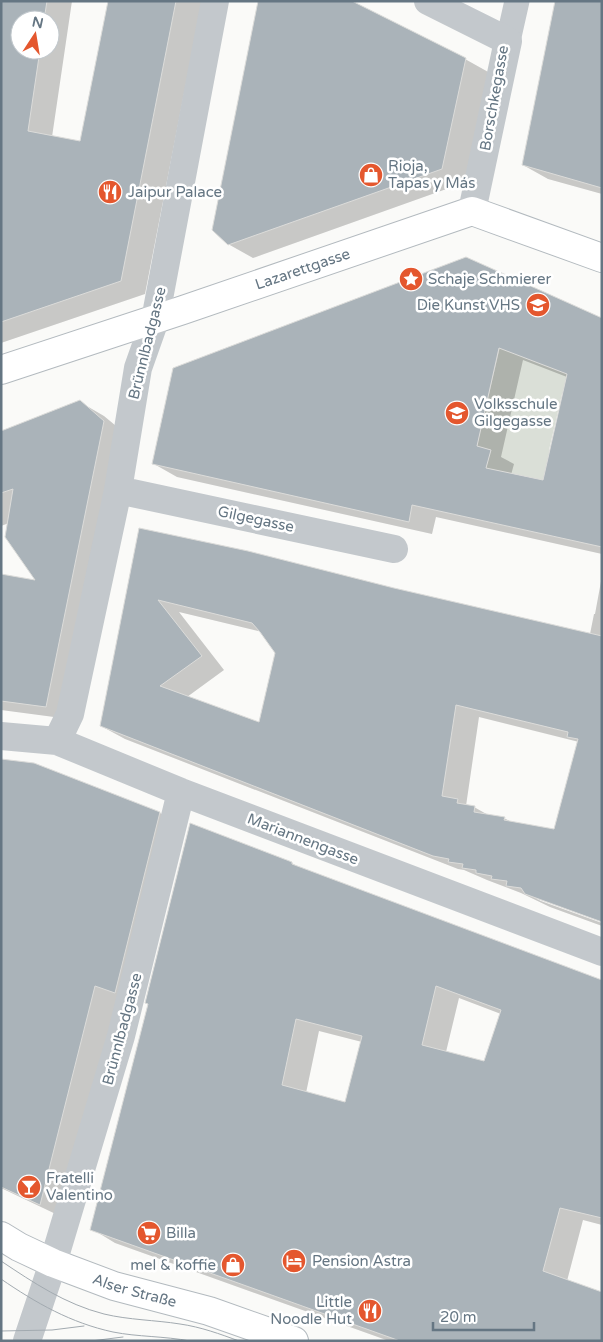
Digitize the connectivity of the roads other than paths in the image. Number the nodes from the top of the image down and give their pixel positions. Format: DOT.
graph roads {
  1 [pos="215,1"];
  2 [pos="428,1"];
  3 [pos="517,1"];
  4 [pos="508,41"];
  5 [pos="472,211"];
  6 [pos="602,258"];
  7 [pos="155,320"];
  8 [pos="1,370"];
  9 [pos="118,490"];
  10 [pos="394,548"];
  11 [pos="1,736"];
  12 [pos="57,741"];
  13 [pos="181,792"];
  14 [pos="602,952"];
  15 [pos="1,1236"];
  16 [pos="53,1263"];
  17 [pos="27,1341"];
  18 [pos="294,1341"];
  1 -- 7 [label="street, Brünnlbadgasse"];
  2 -- 4 [label="street, Borschkegasse"];
  3 -- 4 [label="street"];
  4 -- 5 [label="street, Borschkegasse"];
  5 -- 6 [label="main road"];
  5 -- 7 [label="main road, Lazarettgasse"];
  7 -- 8 [label="main road, Lazarettgasse"];
  7 -- 9 [label="street, Brünnlbadgasse"];
  9 -- 10 [label="street, Gilgegasse"];
  9 -- 12 [label="street, Brünnlbadgasse"];
  11 -- 12 [label="street, Mariannengasse"];
  12 -- 13 [label="street, Mariannengasse"];
  13 -- 14 [label="street, Mariannengasse"];
  13 -- 16 [label="street, Brünnlbadgasse"];
  15 -- 16 [label="main road, Alser Straße"];
  16 -- 17 [label="street"];
  16 -- 18 [label="main road, Alser Straße"];
}
